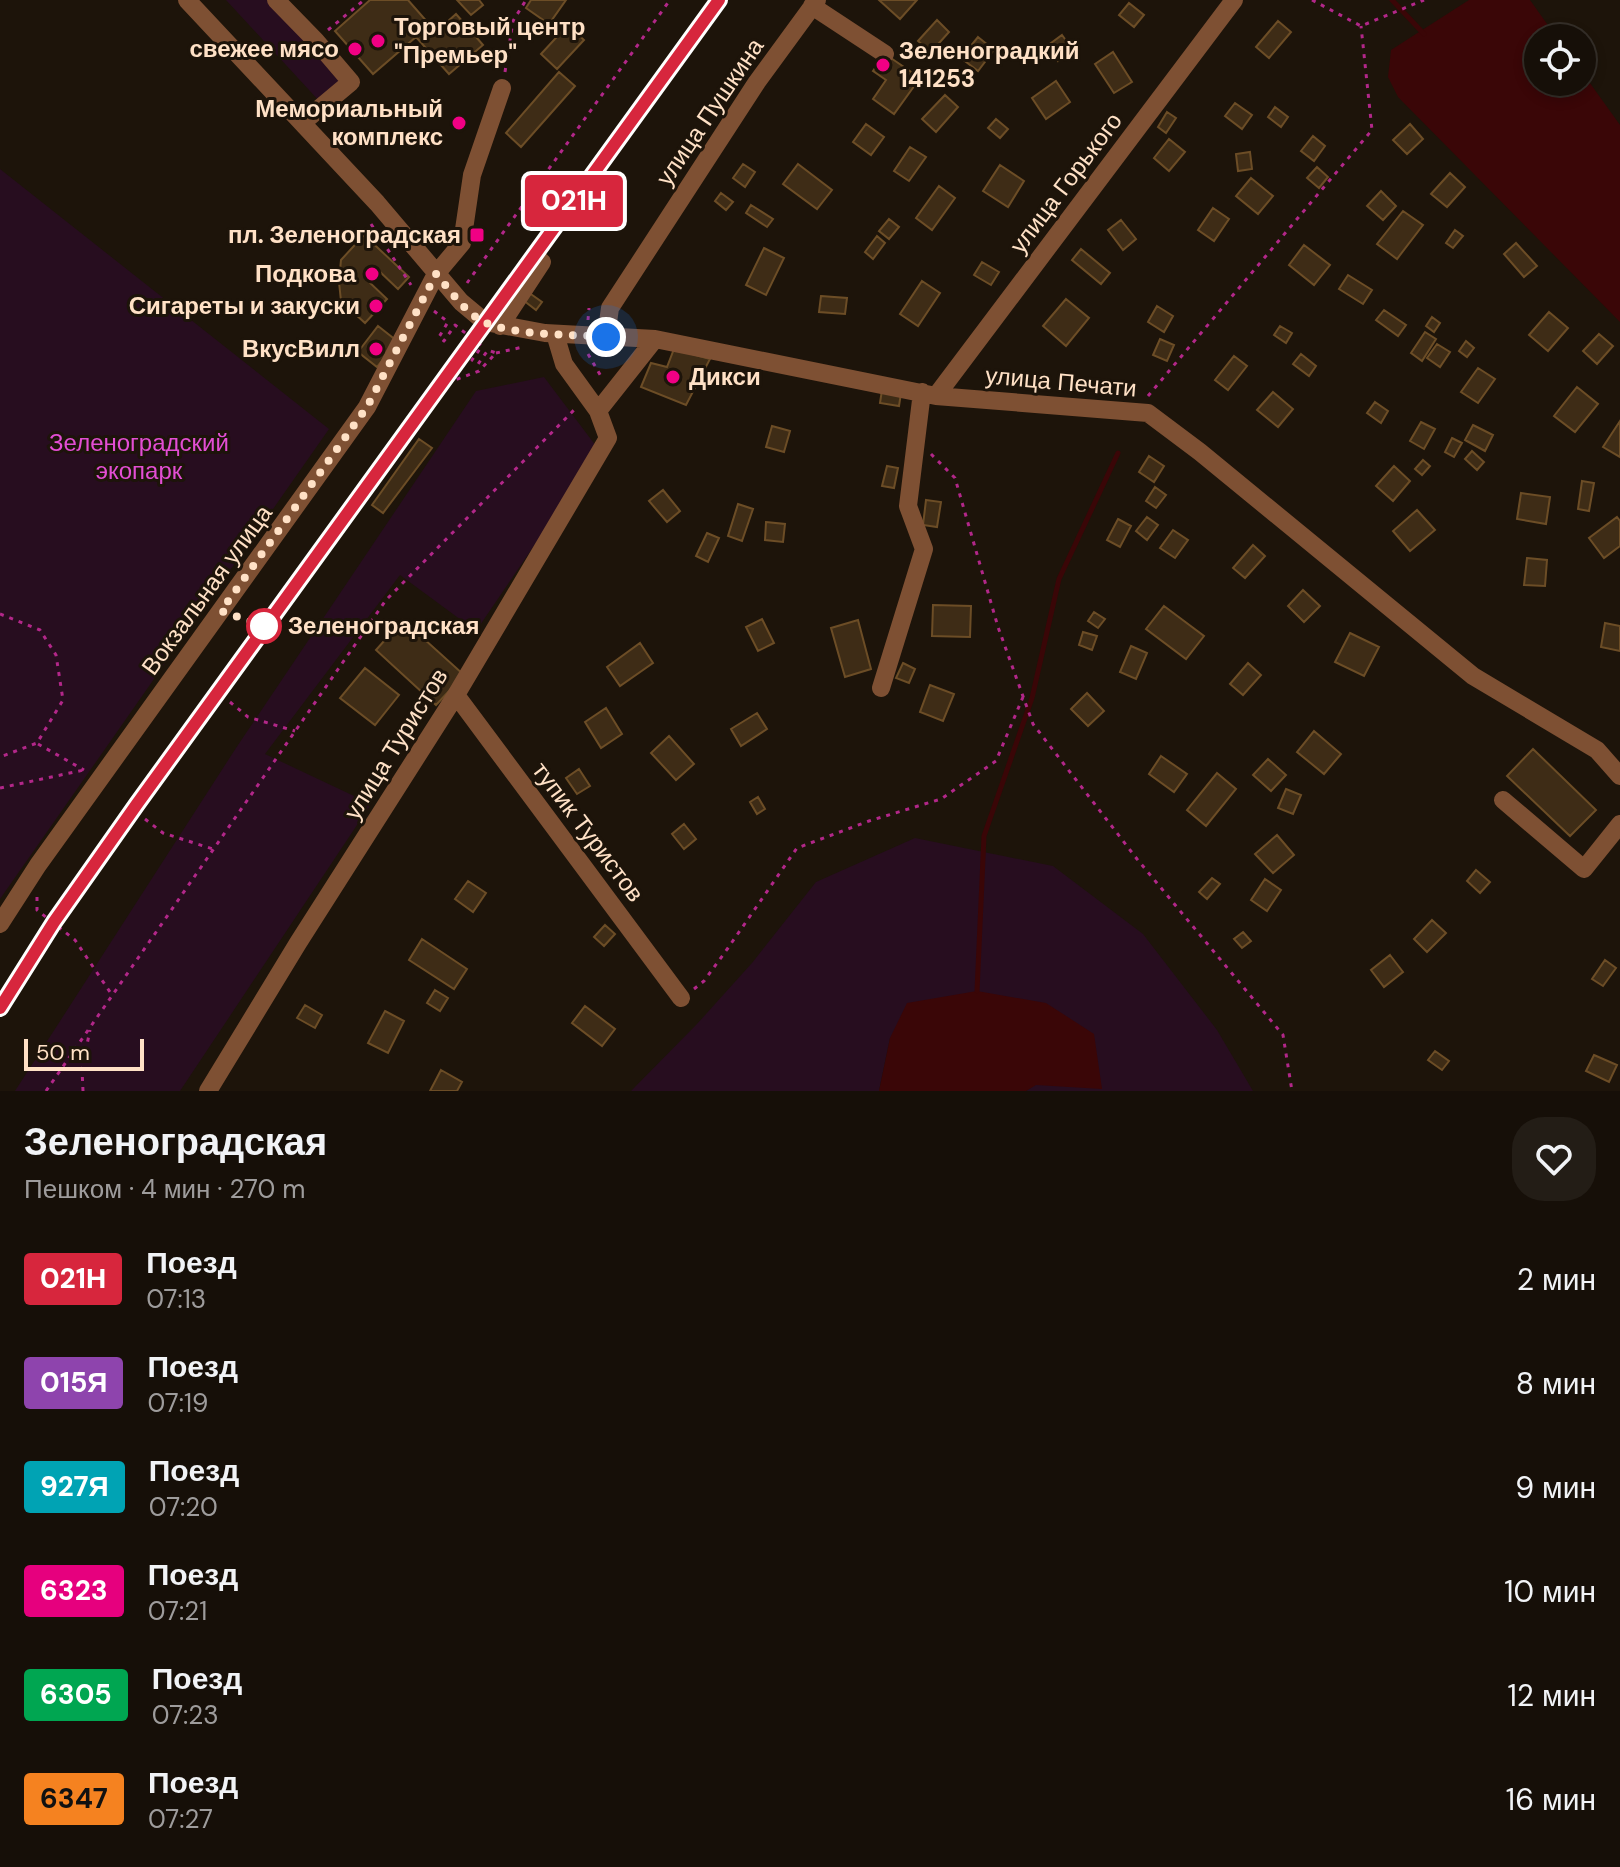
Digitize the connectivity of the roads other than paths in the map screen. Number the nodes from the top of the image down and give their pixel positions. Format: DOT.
graph roads {
  1 [pos="187,0"];
  2 [pos="276,0"];
  3 [pos="1234,0"];
  4 [pos="814,3"];
  5 [pos="885,54"];
  6 [pos="502,88"];
  7 [pos="302,123"];
  8 [pos="542,262"];
  9 [pos="436,274"];
  10 [pos="500,326"];
  11 [pos="555,334"];
  12 [pos="597,336"];
  13 [pos="655,339"];
  14 [pos="929,394"];
  15 [pos="593,404"];
  16 [pos="881,688"];
  17 [pos="456,695"];
  18 [pos="1620,776"];
  19 [pos="1503,800"];
  20 [pos="1620,824"];
  21 [pos="0,924"];
  22 [pos="681,998"];
  23 [pos="208,1091"];
  1 -- 7 [label="street"];
  2 -- 7 [label="street"];
  3 -- 14 [label="street, улица Горького"];
  4 -- 5 [label="street"];
  4 -- 12 [label="street, улица Пушкина"];
  6 -- 9 [label="street, Вокзальная улица"];
  7 -- 9 [label="street"];
  8 -- 10 [label="street"];
  9 -- 10 [label="street, улица Печати"];
  9 -- 21 [label="street, Вокзальная улица"];
  10 -- 11 [label="street, улица Печати"];
  11 -- 12 [label="street, улица Печати"];
  11 -- 15 [label="street, улица Туристов"];
  12 -- 13 [label="street, улица Печати"];
  13 -- 14 [label="street, улица Печати"];
  13 -- 15 [label="street"];
  14 -- 16 [label="street"];
  14 -- 18 [label="street, улица Печати"];
  15 -- 17 [label="street, улица Туристов"];
  17 -- 22 [label="street, тупик Туристов"];
  17 -- 23 [label="street, улица Туристов"];
  19 -- 20 [label="street"];
}
